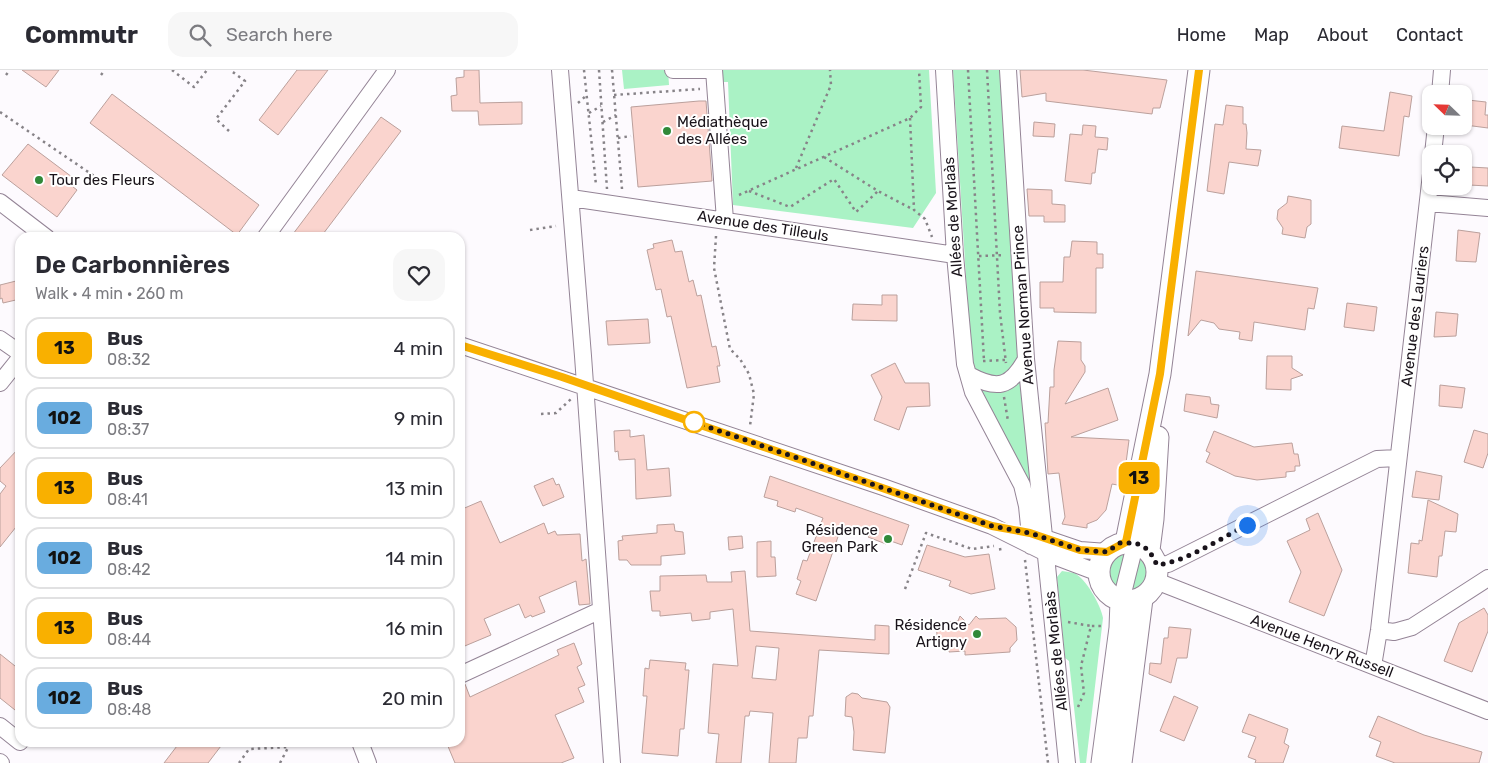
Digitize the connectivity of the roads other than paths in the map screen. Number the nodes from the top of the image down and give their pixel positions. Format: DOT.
graph roads {
  1 [pos="387,70"];
  2 [pos="560,70"];
  3 [pos="673,70"];
  4 [pos="704,70"];
  5 [pos="714,70"];
  6 [pos="944,70"];
  7 [pos="1008,70"];
  8 [pos="1199,70"];
  9 [pos="1442,70"];
  10 [pos="1441,85"];
  11 [pos="1429,195"];
  12 [pos="571,198"];
  13 [pos="0,202"];
  14 [pos="1428,203"];
  15 [pos="1488,208"];
  16 [pos="721,219"];
  17 [pos="39,232"];
  18 [pos="269,232"];
  19 [pos="954,255"];
  20 [pos="0,339"];
  21 [pos="465,347"];
  22 [pos="15,350"];
  23 [pos="1019,359"];
  24 [pos="15,364"];
  25 [pos="967,370"];
  26 [pos="1160,374"];
  27 [pos="0,383"];
  28 [pos="585,385"];
  29 [pos="1398,458"];
  30 [pos="1035,545"];
  31 [pos="1138,556"];
  32 [pos="1099,573"];
  33 [pos="1488,578"];
  34 [pos="1132,600"];
  35 [pos="601,610"];
  36 [pos="1379,630"];
  37 [pos="1373,666"];
  38 [pos="465,673"];
  39 [pos="1488,711"];
  40 [pos="0,726"];
  41 [pos="15,738"];
  42 [pos="362,747"];
  43 [pos="368,763"];
  44 [pos="612,763"];
  45 [pos="1068,763"];
  46 [pos="1102,763"];
  47 [pos="1121,763"];
  1 -- 18 [label="street"];
  2 -- 12 [label="street"];
  3 -- 4 [label="street"];
  5 -- 16 [label="street"];
  6 -- 19 [label="street, Allées de Morlaàs"];
  7 -- 23 [label="street, Avenue Norman Prince"];
  8 -- 26 [label="main road"];
  9 -- 10 [label="street"];
  11 -- 14 [label="street, Avenue des Lauriers"];
  12 -- 16 [label="street, Avenue des Tilleuls"];
  12 -- 28 [label="street"];
  13 -- 17 [label="street"];
  14 -- 15 [label="street"];
  14 -- 29 [label="street, Avenue des Lauriers"];
  16 -- 19 [label="street, Avenue des Tilleuls"];
  19 -- 25 [label="street, Allées de Morlaàs"];
  20 -- 22 [label="street"];
  21 -- 28 [label="street"];
  23 -- 25 [label="street"];
  23 -- 30 [label="street, Avenue Norman Prince"];
  24 -- 27 [label="street"];
  25 -- 30 [label="street, Allées de Morlaàs"];
  26 -- 31 [label="main road"];
  26 -- 31 [label="main road"];
  28 -- 30 [label="street"];
  28 -- 35 [label="street"];
  29 -- 31 [label="street"];
  29 -- 36 [label="street, Avenue des Lauriers"];
  30 -- 31 [label="street"];
  30 -- 32 [label="street"];
  30 -- 45 [label="street, Allées de Morlaàs"];
  31 -- 32 [label="main road"];
  31 -- 34 [label="street"];
  31 -- 34 [label="main road"];
  31 -- 37 [label="street, Avenue Henry Russell"];
  32 -- 34 [label="main road"];
  33 -- 36 [label="street"];
  34 -- 46 [label="main road"];
  34 -- 47 [label="main road"];
  35 -- 38 [label="street"];
  35 -- 44 [label="street"];
  36 -- 37 [label="street, Avenue des Lauriers"];
  37 -- 39 [label="street, Avenue Henry Russell"];
  40 -- 41 [label="street"];
  42 -- 43 [label="street"];
}
